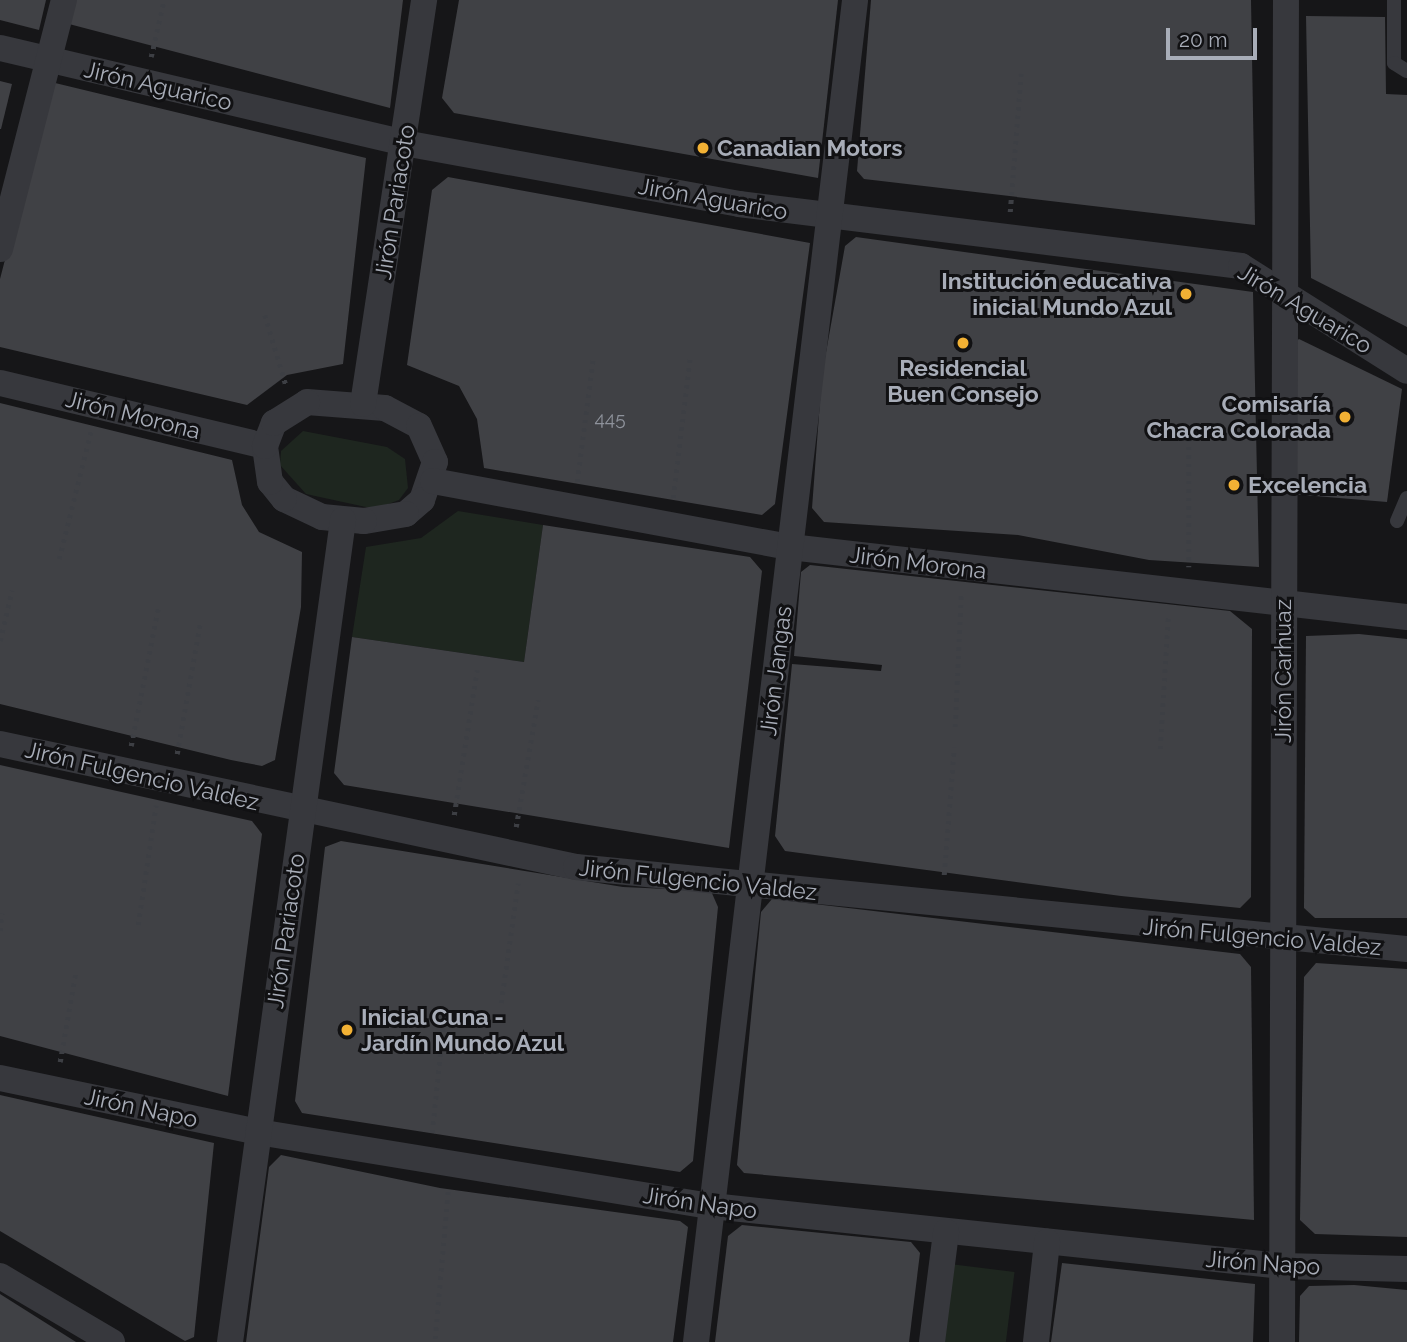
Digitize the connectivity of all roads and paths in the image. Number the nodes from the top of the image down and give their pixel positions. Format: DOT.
graph roads {
  1 [pos="64,0"];
  2 [pos="164,0"];
  3 [pos="424,0"];
  4 [pos="855,0"];
  5 [pos="1286,0"];
  6 [pos="1395,0"];
  7 [pos="0,48"];
  8 [pos="48,60"];
  9 [pos="1407,71"];
  10 [pos="1021,73"];
  11 [pos="145,84"];
  12 [pos="404,143"];
  13 [pos="829,218"];
  14 [pos="1007,237"];
  15 [pos="0,249"];
  16 [pos="1282,295"];
  17 [pos="265,315"];
  18 [pos="593,358"];
  19 [pos="690,358"];
  20 [pos="1407,371"];
  21 [pos="0,383"];
  22 [pos="363,404"];
  23 [pos="97,406"];
  24 [pos="292,407"];
  25 [pos="1189,438"];
  26 [pos="265,446"];
  27 [pos="433,481"];
  28 [pos="1407,498"];
  29 [pos="574,510"];
  30 [pos="343,520"];
  31 [pos="1397,521"];
  32 [pos="670,527"];
  33 [pos="790,547"];
  34 [pos="59,559"];
  35 [pos="962,569"];
  36 [pos="12,590"];
  37 [pos="1180,591"];
  38 [pos="1283,602"];
  39 [pos="158,609"];
  40 [pos="1407,617"];
  41 [pos="200,624"];
  42 [pos="0,641"];
  43 [pos="477,670"];
  44 [pos="538,700"];
  45 [pos="955,727"];
  46 [pos="0,744"];
  47 [pos="954,747"];
  48 [pos="1160,749"];
  49 [pos="125,774"];
  50 [pos="166,783"];
  51 [pos="303,812"];
  52 [pos="449,842"];
  53 [pos="516,855"];
  54 [pos="750,887"];
  55 [pos="942,906"];
  56 [pos="2,913"];
  57 [pos="138,925"];
  58 [pos="0,931"];
  59 [pos="1284,942"];
  60 [pos="1407,949"];
  61 [pos="76,970"];
  62 [pos="501,1003"];
  63 [pos="445,1009"];
  64 [pos="0,1078"];
  65 [pos="55,1091"];
  66 [pos="258,1132"];
  67 [pos="439,1164"];
  68 [pos="712,1206"];
  69 [pos="946,1232"];
  70 [pos="1047,1242"];
  71 [pos="1282,1266"];
  72 [pos="1407,1269"];
  73 [pos="0,1276"];
  74 [pos="435,1339"];
  75 [pos="112,1342"];
  76 [pos="230,1342"];
  77 [pos="696,1342"];
  78 [pos="932,1342"];
  79 [pos="1036,1342"];
  80 [pos="1282,1342"];
  1 -- 8 [label="street"];
  2 -- 11 [label="path"];
  3 -- 12 [label="street, Jirón Pariacoto"];
  4 -- 13 [label="street, Jirón Jangas"];
  5 -- 16 [label="street, Jirón Carhuaz"];
  6 -- 9 [label="lane"];
  7 -- 8 [label="street, Jirón Aguarico"];
  8 -- 11 [label="street, Jirón Aguarico"];
  8 -- 15 [label="street"];
  10 -- 14 [label="path"];
  11 -- 12 [label="street, Jirón Aguarico"];
  12 -- 13 [label="street, Jirón Aguarico"];
  12 -- 22 [label="street, Jirón Pariacoto"];
  13 -- 14 [label="street, Jirón Aguarico"];
  13 -- 33 [label="street, Jirón Jangas"];
  14 -- 16 [label="street, Jirón Aguarico"];
  16 -- 20 [label="street, Jirón Aguarico"];
  16 -- 38 [label="street, Jirón Carhuaz"];
  17 -- 24 [label="path"];
  18 -- 29 [label="path"];
  19 -- 32 [label="path"];
  21 -- 23 [label="street, Jirón Morona"];
  22 -- 24 [label="street"];
  22 -- 27 [label="street"];
  23 -- 26 [label="street, Jirón Morona"];
  23 -- 34 [label="path"];
  24 -- 26 [label="street"];
  25 -- 37 [label="path"];
  26 -- 30 [label="street"];
  27 -- 29 [label="street, Jirón Morona"];
  27 -- 30 [label="street"];
  28 -- 31 [label="lane"];
  29 -- 32 [label="street, Jirón Morona"];
  30 -- 51 [label="street, Jirón Pariacoto"];
  32 -- 33 [label="street, Jirón Morona"];
  33 -- 35 [label="street, Jirón Morona"];
  33 -- 54 [label="street, Jirón Jangas"];
  35 -- 37 [label="street, Jirón Morona"];
  35 -- 45 [label="path"];
  36 -- 42 [label="path"];
  37 -- 38 [label="street, Jirón Morona"];
  37 -- 48 [label="path"];
  38 -- 40 [label="street, Jirón Morona"];
  38 -- 59 [label="street, Jirón Carhuaz"];
  39 -- 49 [label="path"];
  41 -- 50 [label="path"];
  43 -- 52 [label="path"];
  44 -- 53 [label="path"];
  46 -- 49 [label="street, Jirón Fulgencio Valdez"];
  47 -- 55 [label="path"];
  49 -- 50 [label="street, Jirón Fulgencio Valdez"];
  50 -- 51 [label="street, Jirón Fulgencio Valdez"];
  50 -- 57 [label="path"];
  51 -- 52 [label="street, Jirón Fulgencio Valdez"];
  51 -- 66 [label="street, Jirón Pariacoto"];
  52 -- 53 [label="street, Jirón Fulgencio Valdez"];
  53 -- 54 [label="street, Jirón Fulgencio Valdez"];
  53 -- 62 [label="path"];
  54 -- 55 [label="street, Jirón Fulgencio Valdez"];
  54 -- 68 [label="street, Jirón Jangas"];
  55 -- 59 [label="street, Jirón Fulgencio Valdez"];
  56 -- 58 [label="path"];
  59 -- 60 [label="street, Jirón Fulgencio Valdez"];
  59 -- 71 [label="street, Jirón Carhuaz"];
  61 -- 65 [label="path"];
  63 -- 67 [label="path"];
  64 -- 65 [label="street, Jirón Napo"];
  65 -- 66 [label="street, Jirón Napo"];
  66 -- 67 [label="street, Jirón Napo"];
  66 -- 76 [label="street, Jirón Pariacoto"];
  67 -- 68 [label="street, Jirón Napo"];
  67 -- 74 [label="path"];
  68 -- 69 [label="street, Jirón Napo"];
  68 -- 77 [label="street, Jirón Jangas"];
  69 -- 70 [label="street, Jirón Napo"];
  69 -- 78 [label="street"];
  70 -- 71 [label="street, Jirón Napo"];
  70 -- 79 [label="street"];
  71 -- 72 [label="street, Jirón Napo"];
  71 -- 80 [label="street, Jirón Carhuaz"];
  73 -- 75 [label="street"];
}
